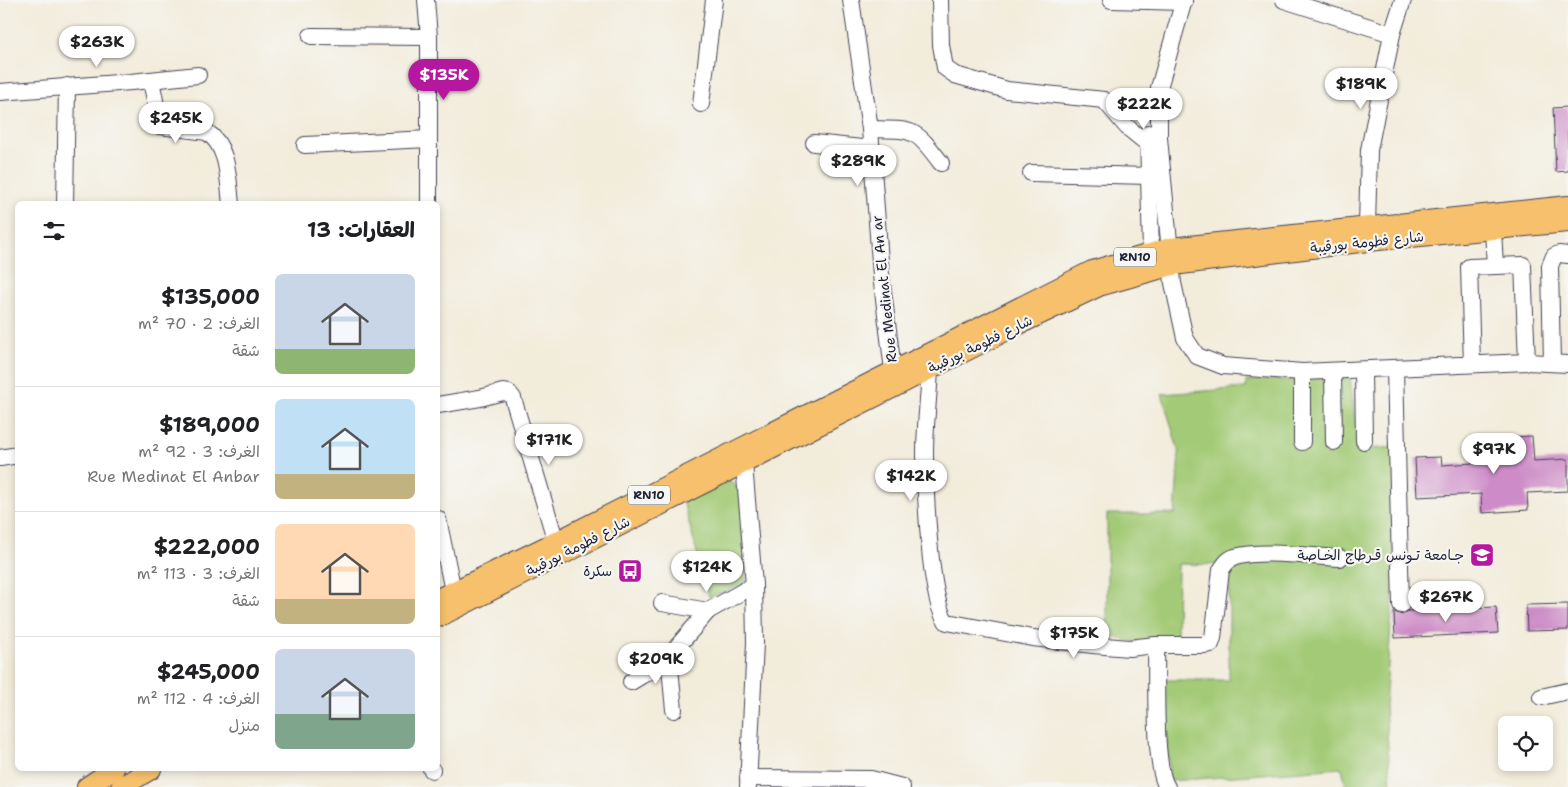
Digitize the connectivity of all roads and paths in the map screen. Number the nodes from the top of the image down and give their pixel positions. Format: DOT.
graph roads {
  1 [pos="426,0"];
  2 [pos="714,0"];
  3 [pos="851,0"];
  4 [pos="940,0"];
  5 [pos="1111,0"];
  6 [pos="1284,0"];
  7 [pos="1402,0"];
  8 [pos="1184,1"];
  9 [pos="1392,34"];
  10 [pos="311,36"];
  11 [pos="429,37"];
  12 [pos="198,75"];
  13 [pos="151,80"];
  14 [pos="67,86"];
  15 [pos="1159,88"];
  16 [pos="0,92"];
  17 [pos="701,104"];
  18 [pos="870,129"];
  19 [pos="429,139"];
  20 [pos="814,143"];
  21 [pos="1148,144"];
  22 [pos="305,145"];
  23 [pos="871,149"];
  24 [pos="941,163"];
  25 [pos="1031,173"];
  26 [pos="1149,176"];
  27 [pos="66,201"];
  28 [pos="231,201"];
  29 [pos="429,201"];
  30 [pos="1568,206"];
  31 [pos="1568,222"];
  32 [pos="1367,226"];
  33 [pos="1493,230"];
  34 [pos="1165,255"];
  35 [pos="1568,255"];
  36 [pos="1495,266"];
  37 [pos="1526,362"];
  38 [pos="1560,363"];
  39 [pos="1472,364"];
  40 [pos="930,368"];
  41 [pos="1396,369"];
  42 [pos="893,370"];
  43 [pos="1363,370"];
  44 [pos="1333,371"];
  45 [pos="1302,372"];
  46 [pos="440,405"];
  47 [pos="1364,441"];
  48 [pos="1302,442"];
  49 [pos="1334,442"];
  50 [pos="15,456"];
  51 [pos="743,456"];
  52 [pos="0,458"];
  53 [pos="440,541"];
  54 [pos="556,542"];
  55 [pos="1340,558"];
  56 [pos="754,585"];
  57 [pos="445,595"];
  58 [pos="662,603"];
  59 [pos="1401,605"];
  60 [pos="708,611"];
  61 [pos="440,616"];
  62 [pos="1156,645"];
  63 [pos="669,657"];
  64 [pos="631,682"];
  65 [pos="1568,691"];
  66 [pos="1541,697"];
  67 [pos="674,710"];
  68 [pos="111,771"];
  69 [pos="147,771"];
  70 [pos="748,783"];
  71 [pos="86,787"];
  72 [pos="121,787"];
  73 [pos="902,787"];
  74 [pos="1167,787"];
  1 -- 11 [label="street"];
  2 -- 17 [label="street"];
  3 -- 18 [label="street, Rue Medinat El An ar"];
  4 -- 21 [label="street"];
  5 -- 8 [label="street"];
  6 -- 9 [label="street"];
  7 -- 9 [label="street"];
  8 -- 15 [label="street"];
  9 -- 32 [label="street"];
  10 -- 11 [label="street"];
  11 -- 19 [label="street"];
  12 -- 13 [label="street"];
  13 -- 14 [label="street"];
  13 -- 28 [label="street"];
  14 -- 16 [label="street"];
  14 -- 27 [label="street"];
  15 -- 21 [label="street"];
  15 -- 34 [label="street"];
  18 -- 23 [label="street, Rue Medinat El An ar"];
  18 -- 24 [label="street"];
  19 -- 22 [label="street"];
  19 -- 29 [label="street"];
  20 -- 23 [label="street"];
  21 -- 26 [label="street"];
  23 -- 42 [label="street, Rue Medinat El An ar"];
  25 -- 26 [label="street"];
  26 -- 34 [label="street"];
  30 -- 32 [label="main road, شارع فطومة بورقيبة / RN10"];
  31 -- 33 [label="main road, شارع فطومة بورقيبة / RN10"];
  32 -- 34 [label="main road, شارع فطومة بورقيبة / RN10"];
  33 -- 34 [label="main road, شارع فطومة بورقيبة / RN10"];
  33 -- 36 [label="street"];
  34 -- 40 [label="main road, شارع فطومة بورقيبة / RN10"];
  34 -- 42 [label="main road, شارع فطومة بورقيبة / RN10"];
  34 -- 45 [label="street"];
  35 -- 38 [label="street"];
  36 -- 37 [label="street"];
  36 -- 39 [label="street"];
  37 -- 38 [label="street"];
  37 -- 39 [label="street"];
  39 -- 41 [label="street"];
  40 -- 51 [label="main road, شارع فطومة بورقيبة / RN10"];
  40 -- 62 [label="street"];
  41 -- 43 [label="street"];
  41 -- 59 [label="street"];
  42 -- 51 [label="main road, شارع فطومة بورقيبة / RN10"];
  43 -- 44 [label="street"];
  43 -- 47 [label="street"];
  44 -- 45 [label="street"];
  44 -- 49 [label="street"];
  45 -- 48 [label="street"];
  46 -- 54 [label="street"];
  50 -- 52 [label="street"];
  51 -- 54 [label="main road, شارع فطومة بورقيبة / RN10"];
  51 -- 56 [label="street"];
  51 -- 61 [label="main road, شارع فطومة بورقيبة / RN10"];
  53 -- 57 [label="street"];
  54 -- 57 [label="main road, شارع فطومة بورقيبة / RN10"];
  55 -- 62 [label="street"];
  56 -- 60 [label="street"];
  56 -- 70 [label="street"];
  58 -- 60 [label="street"];
  60 -- 63 [label="street"];
  62 -- 74 [label="street"];
  63 -- 64 [label="street"];
  63 -- 67 [label="street"];
  65 -- 66 [label="street"];
  68 -- 71 [label="main road"];
  69 -- 72 [label="main road"];
  70 -- 73 [label="street"];
}
